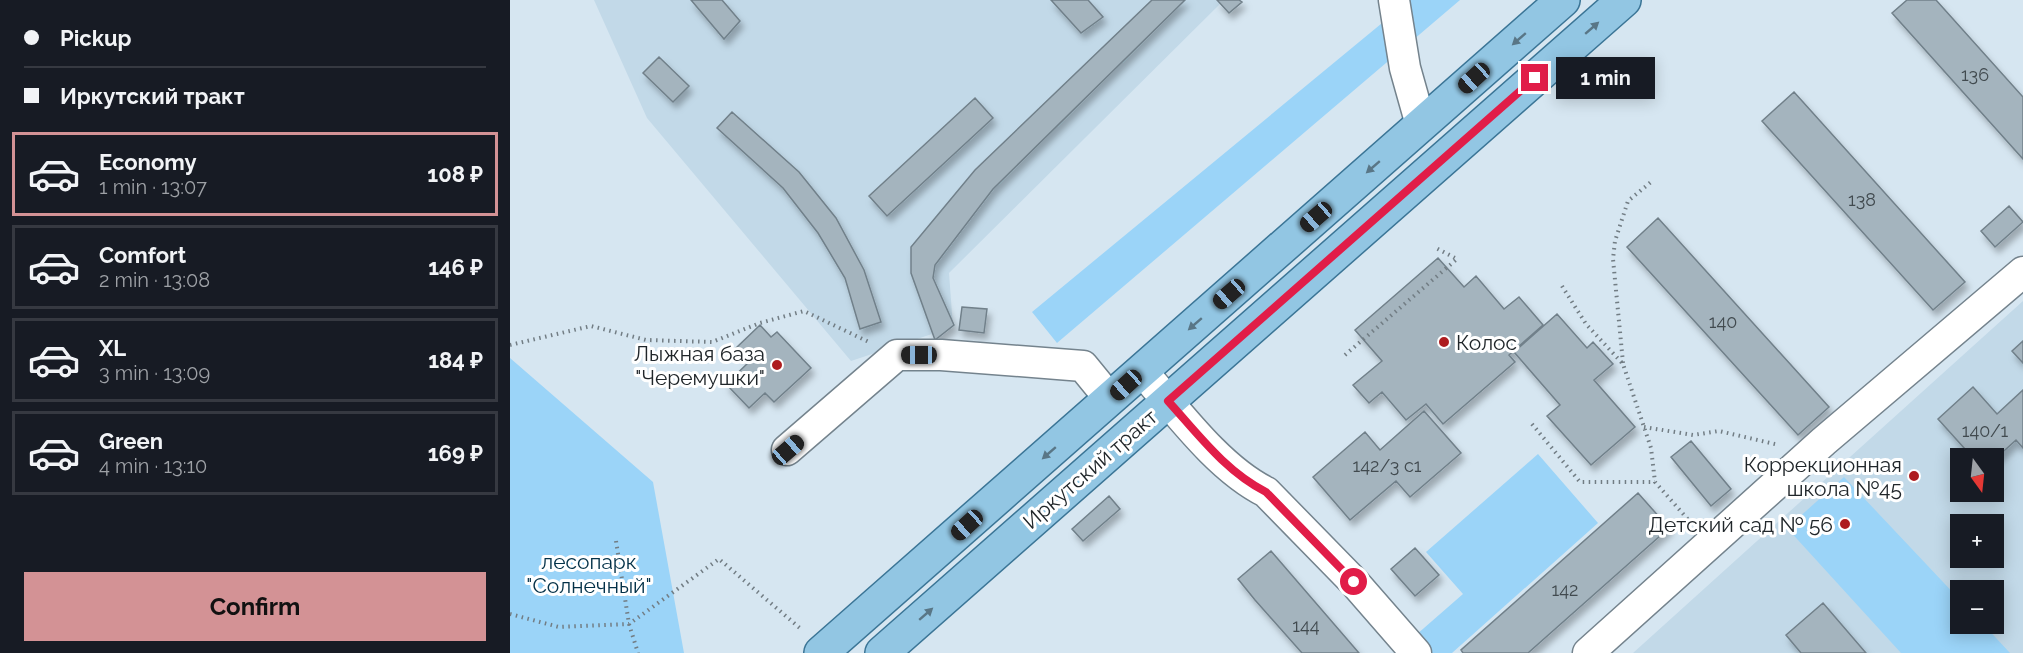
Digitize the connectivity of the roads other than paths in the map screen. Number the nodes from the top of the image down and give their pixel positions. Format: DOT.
graph roads {
  1 [pos="1394,0"];
  2 [pos="1563,0"];
  3 [pos="1624,0"];
  4 [pos="1421,125"];
  5 [pos="2023,272"];
  6 [pos="1142,371"];
  7 [pos="1110,399"];
  8 [pos="1168,401"];
  9 [pos="788,450"];
  10 [pos="811,641"];
  11 [pos="882,653"];
  12 [pos="1416,653"];
  13 [pos="1588,653"];
  1 -- 4 [label="street"];
  2 -- 4 [label="main road, Иркутский тракт, one-way"];
  8 -- 3 [label="main road, Иркутский тракт, one-way"];
  4 -- 6 [label="main road, Иркутский тракт, one-way"];
  5 -- 13 [label="street"];
  6 -- 7 [label="main road, Иркутский тракт"];
  6 -- 8 [label="street"];
  7 -- 9 [label="street"];
  7 -- 10 [label="main road, Иркутский тракт, one-way"];
  11 -- 8 [label="main road, Иркутский тракт, one-way"];
  8 -- 12 [label="street"];
}
